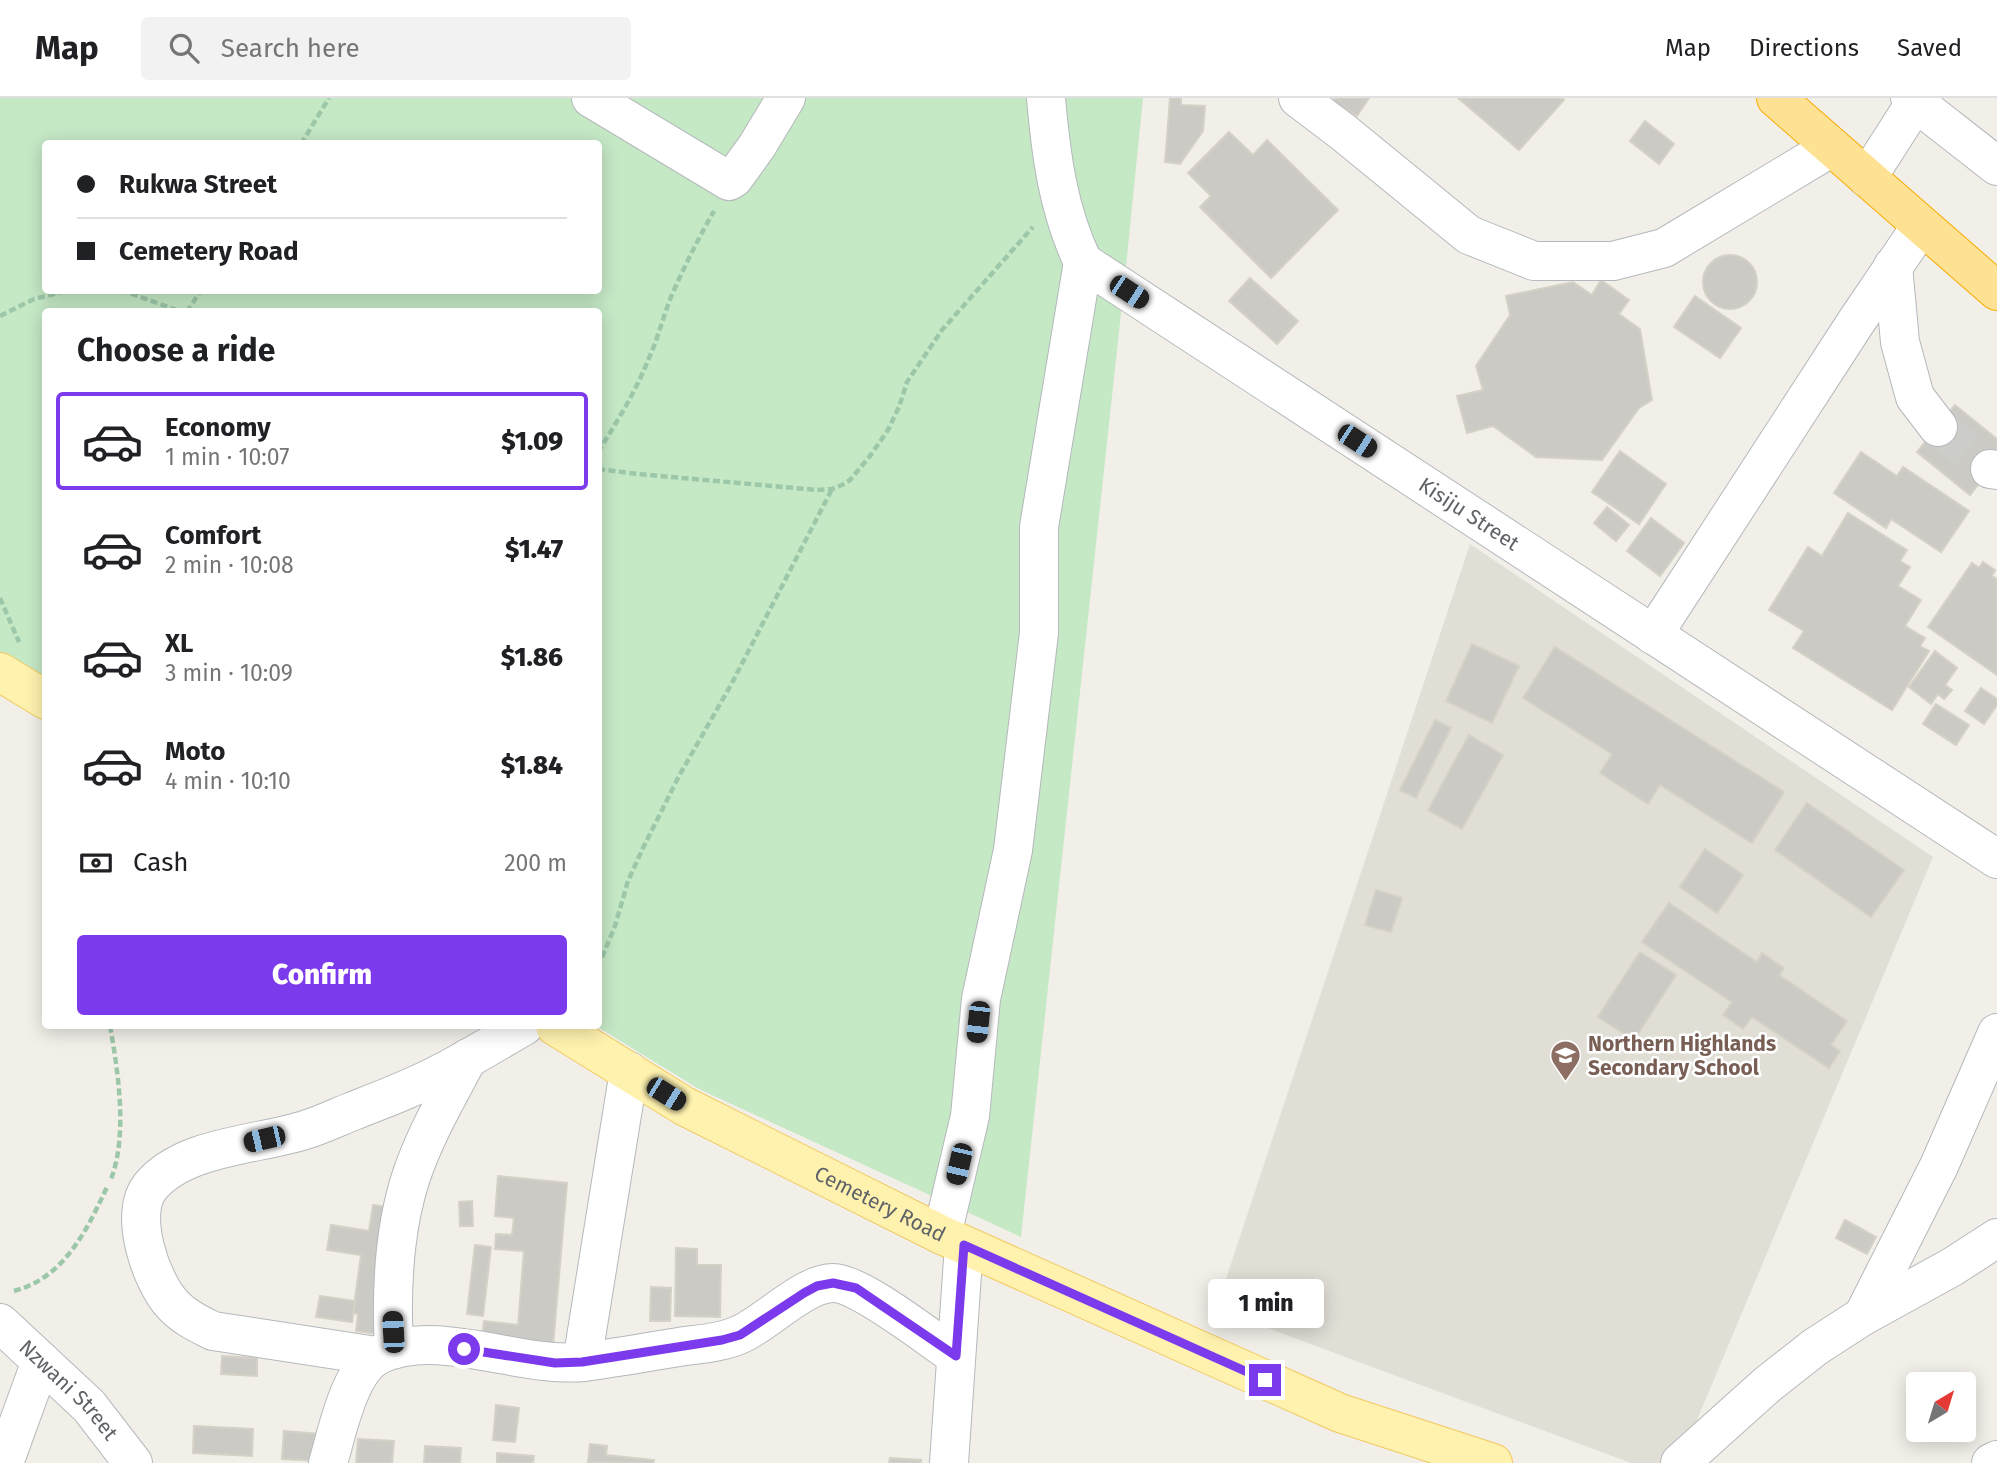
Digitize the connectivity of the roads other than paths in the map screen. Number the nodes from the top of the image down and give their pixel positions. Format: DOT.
graph roads {
  1 [pos="591,98"];
  2 [pos="786,98"];
  3 [pos="1046,98"];
  4 [pos="1298,98"];
  5 [pos="1776,98"];
  6 [pos="1915,100"];
  7 [pos="1832,147"];
  8 [pos="1997,166"];
  9 [pos="1867,178"];
  10 [pos="1921,226"];
  11 [pos="1083,262"];
  12 [pos="1893,267"];
  13 [pos="1997,291"];
  14 [pos="1938,427"];
  15 [pos="1653,635"];
  16 [pos="0,672"];
  17 [pos="42,698"];
  18 [pos="1997,859"];
  19 [pos="519,1029"];
  20 [pos="560,1029"];
  21 [pos="1997,1033"];
  22 [pos="468,1058"];
  23 [pos="629,1071"];
  24 [pos="1997,1238"];
  25 [pos="953,1240"];
  26 [pos="5,1308"];
  27 [pos="1863,1316"];
  28 [pos="385,1353"];
  29 [pos="956,1356"];
  30 [pos="41,1361"];
  31 [pos="582,1362"];
  32 [pos="1997,1461"];
  33 [pos="4,1463"];
  34 [pos="134,1463"];
  35 [pos="328,1463"];
  36 [pos="949,1463"];
  37 [pos="1493,1463"];
  38 [pos="1680,1463"];
  39 [pos="1991,1463"];
  1 -- 2 [label="street"];
  3 -- 11 [label="street"];
  4 -- 7 [label="street"];
  5 -- 7 [label="highway"];
  6 -- 8 [label="street"];
  6 -- 9 [label="street"];
  7 -- 9 [label="highway"];
  9 -- 10 [label="highway"];
  10 -- 12 [label="street"];
  10 -- 13 [label="highway"];
  11 -- 15 [label="street, Kisiju Street"];
  11 -- 25 [label="street"];
  12 -- 14 [label="street"];
  12 -- 15 [label="street"];
  15 -- 18 [label="street, Kisiju Street"];
  16 -- 17 [label="main road"];
  19 -- 22 [label="street"];
  20 -- 23 [label="main road, Cemetery Road"];
  21 -- 27 [label="street"];
  22 -- 28 [label="street"];
  22 -- 28 [label="street"];
  23 -- 25 [label="main road, Cemetery Road"];
  23 -- 31 [label="street"];
  24 -- 27 [label="street"];
  25 -- 29 [label="street"];
  25 -- 37 [label="main road, Cemetery Road"];
  26 -- 30 [label="street, Nzwani Street"];
  27 -- 38 [label="street"];
  28 -- 31 [label="street"];
  28 -- 35 [label="street"];
  29 -- 31 [label="street"];
  29 -- 36 [label="street"];
  30 -- 33 [label="street"];
  30 -- 34 [label="street, Nzwani Street"];
  32 -- 39 [label="street"];
}
